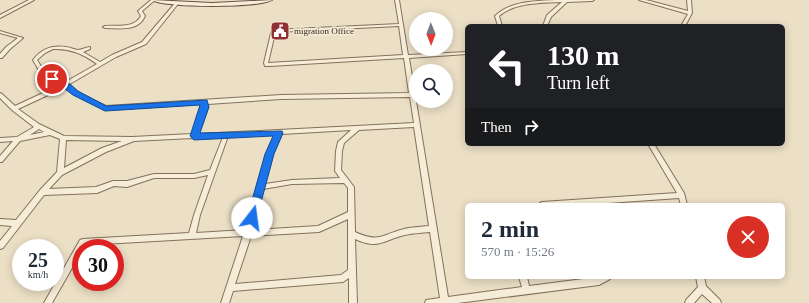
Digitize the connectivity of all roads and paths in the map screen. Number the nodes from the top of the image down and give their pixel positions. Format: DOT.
graph roads {
  1 [pos="32,0"];
  2 [pos="154,0"];
  3 [pos="269,0"];
  4 [pos="397,0"];
  5 [pos="592,0"];
  6 [pos="640,0"];
  7 [pos="689,0"];
  8 [pos="526,2"];
  9 [pos="565,2"];
  10 [pos="177,3"];
  11 [pos="690,13"];
  12 [pos="0,17"];
  13 [pos="499,24"];
  14 [pos="546,24"];
  15 [pos="684,24"];
  16 [pos="401,25"];
  17 [pos="105,27"];
  18 [pos="0,32"];
  19 [pos="88,48"];
  20 [pos="78,52"];
  21 [pos="465,53"];
  22 [pos="0,57"];
  23 [pos="407,57"];
  24 [pos="100,64"];
  25 [pos="409,72"];
  26 [pos="62,86"];
  27 [pos="0,95"];
  28 [pos="409,95"];
  29 [pos="204,102"];
  30 [pos="414,108"];
  31 [pos="14,109"];
  32 [pos="416,125"];
  33 [pos="38,127"];
  34 [pos="357,128"];
  35 [pos="50,133"];
  36 [pos="279,133"];
  37 [pos="226,135"];
  38 [pos="194,136"];
  39 [pos="63,138"];
  40 [pos="18,139"];
  41 [pos="134,139"];
  42 [pos="0,140"];
  43 [pos="652,146"];
  44 [pos="0,160"];
  45 [pos="212,172"];
  46 [pos="60,173"];
  47 [pos="340,173"];
  48 [pos="334,179"];
  49 [pos="346,180"];
  50 [pos="261,187"];
  51 [pos="42,192"];
  52 [pos="682,195"];
  53 [pos="634,202"];
  54 [pos="603,203"];
  55 [pos="684,203"];
  56 [pos="351,214"];
  57 [pos="0,222"];
  58 [pos="18,223"];
  59 [pos="433,229"];
  60 [pos="248,233"];
  61 [pos="351,234"];
  62 [pos="192,236"];
  63 [pos="0,246"];
  64 [pos="352,271"];
  65 [pos="523,279"];
  66 [pos="604,279"];
  67 [pos="700,279"];
  68 [pos="230,288"];
  69 [pos="702,288"];
  70 [pos="526,290"];
  71 [pos="445,302"];
  72 [pos="48,303"];
  73 [pos="225,303"];
  74 [pos="353,303"];
  75 [pos="429,303"];
  76 [pos="689,303"];
  77 [pos="717,303"];
  1 -- 12 [label="street"];
  2 -- 10 [label="main road"];
  2 -- 17 [label="street"];
  3 -- 10 [label="main road"];
  4 -- 16 [label="street"];
  5 -- 9 [label="street"];
  6 -- 11 [label="street"];
  7 -- 11 [label="street"];
  8 -- 9 [label="street"];
  8 -- 13 [label="street"];
  9 -- 14 [label="street"];
  10 -- 24 [label="street"];
  11 -- 15 [label="street"];
  16 -- 23 [label="street"];
  16 -- 23 [label="street"];
  18 -- 22 [label="street"];
  19 -- 20 [label="street"];
  20 -- 24 [label="street"];
  20 -- 26 [label="street"];
  21 -- 23 [label="street"];
  23 -- 25 [label="street"];
  24 -- 26 [label="street"];
  26 -- 29 [label="street"];
  26 -- 31 [label="street"];
  27 -- 31 [label="street"];
  28 -- 29 [label="street"];
  29 -- 38 [label="street"];
  30 -- 32 [label="street"];
  31 -- 33 [label="street"];
  32 -- 34 [label="street"];
  32 -- 59 [label="street"];
  33 -- 35 [label="street"];
  33 -- 40 [label="street"];
  34 -- 36 [label="street"];
  34 -- 47 [label="street"];
  35 -- 39 [label="street"];
  35 -- 40 [label="street"];
  36 -- 37 [label="street"];
  36 -- 50 [label="street"];
  37 -- 38 [label="street"];
  37 -- 45 [label="street"];
  38 -- 41 [label="street"];
  39 -- 41 [label="street"];
  39 -- 46 [label="street"];
  40 -- 42 [label="street"];
  40 -- 44 [label="street"];
  41 -- 46 [label="street"];
  43 -- 52 [label="street"];
  45 -- 51 [label="street"];
  45 -- 62 [label="street"];
  46 -- 51 [label="street"];
  47 -- 48 [label="street"];
  47 -- 49 [label="street"];
  48 -- 49 [label="street"];
  48 -- 50 [label="street"];
  49 -- 56 [label="street"];
  50 -- 60 [label="street"];
  51 -- 58 [label="street"];
  52 -- 53 [label="street"];
  52 -- 55 [label="street"];
  53 -- 54 [label="street"];
  56 -- 60 [label="street"];
  56 -- 61 [label="street"];
  57 -- 58 [label="street"];
  58 -- 63 [label="street"];
  59 -- 61 [label="street"];
  59 -- 71 [label="street"];
  60 -- 62 [label="street"];
  60 -- 68 [label="street"];
  61 -- 64 [label="street"];
  62 -- 72 [label="street"];
  64 -- 68 [label="street"];
  64 -- 74 [label="street"];
  65 -- 70 [label="street"];
  66 -- 70 [label="street"];
  67 -- 69 [label="street"];
  68 -- 73 [label="street"];
  69 -- 76 [label="street"];
  69 -- 77 [label="street"];
  70 -- 71 [label="street"];
  71 -- 75 [label="street"];
}
